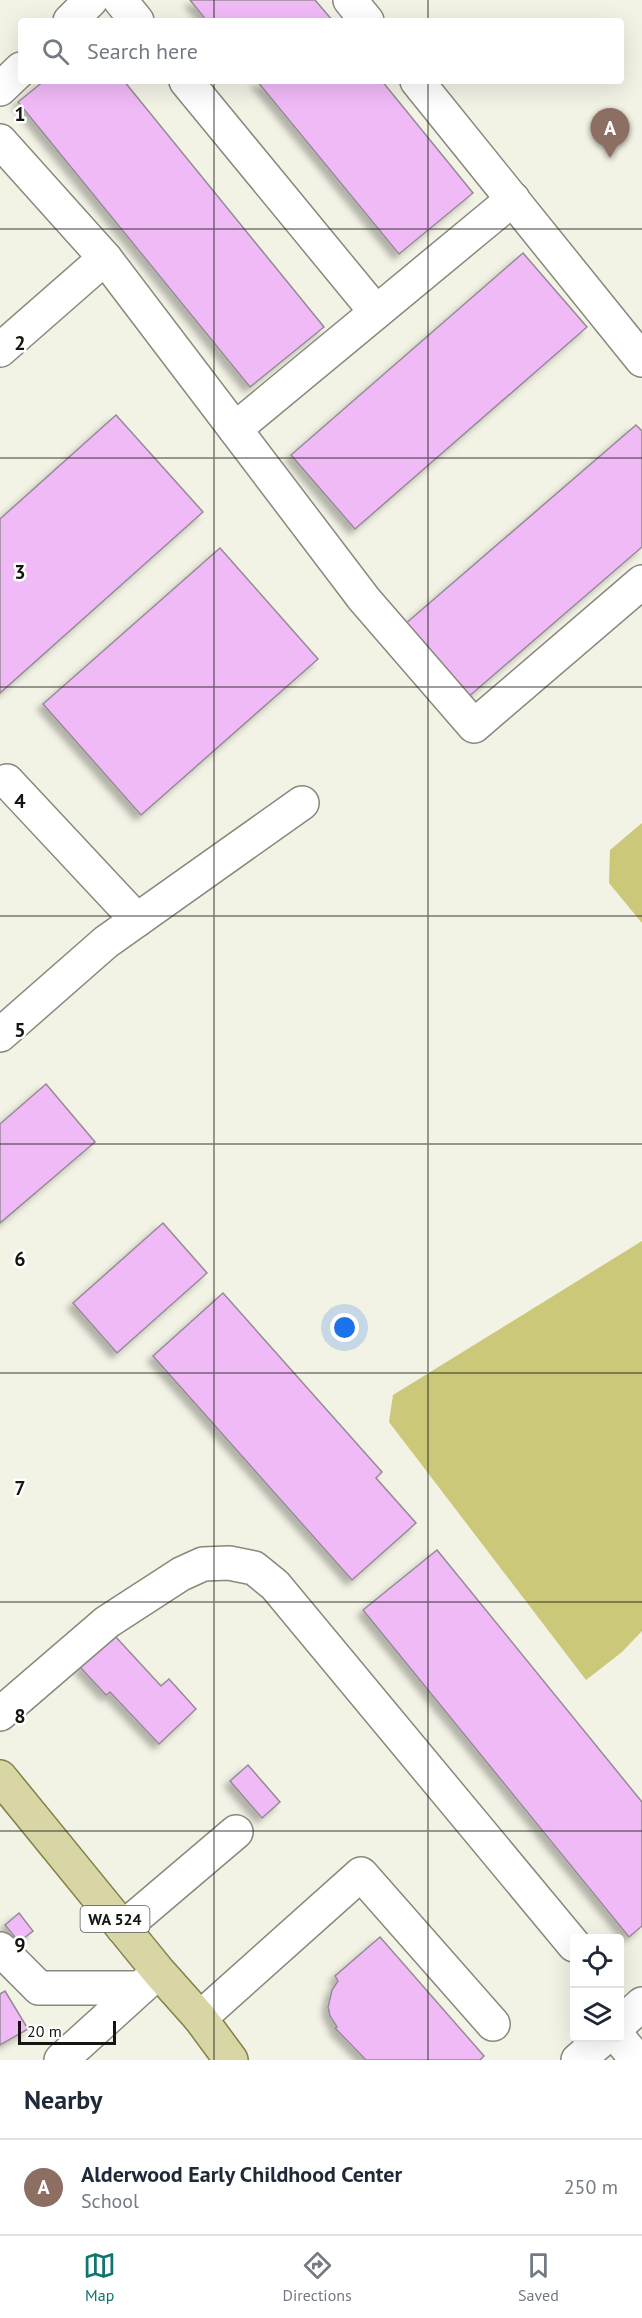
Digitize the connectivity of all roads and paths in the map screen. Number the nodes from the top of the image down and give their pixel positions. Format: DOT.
graph roads {
  1 [pos="91,0"];
  2 [pos="120,0"];
  3 [pos="350,0"];
  4 [pos="73,18"];
  5 [pos="135,18"];
  6 [pos="365,18"];
  7 [pos="18,72"];
  8 [pos="188,84"];
  9 [pos="419,84"];
  10 [pos="0,89"];
  11 [pos="0,141"];
  12 [pos="513,199"];
  13 [pos="105,258"];
  14 [pos="376,312"];
  15 [pos="0,350"];
  16 [pos="642,360"];
  17 [pos="236,429"];
  18 [pos="642,582"];
  19 [pos="7,781"];
  20 [pos="302,803"];
  21 [pos="137,920"];
  22 [pos="0,1035"];
  23 [pos="0,1714"];
  24 [pos="1,1782"];
  25 [pos="236,1832"];
  26 [pos="123,1928"];
  27 [pos="570,1939"];
  28 [pos="0,1949"];
  29 [pos="149,1980"];
  30 [pos="626,2015"];
  31 [pos="200,2018"];
  32 [pos="493,2024"];
  33 [pos="598,2042"];
  34 [pos="61,2060"];
  35 [pos="231,2060"];
  36 [pos="578,2060"];
  37 [pos="637,2060"];
  1 -- 4 [label="street"];
  2 -- 5 [label="street"];
  3 -- 6 [label="street"];
  7 -- 10 [label="street"];
  8 -- 14 [label="street"];
  9 -- 12 [label="street"];
  11 -- 13 [label="street"];
  12 -- 14 [label="street"];
  12 -- 16 [label="street"];
  13 -- 15 [label="street"];
  13 -- 17 [label="street"];
  14 -- 17 [label="street"];
  17 -- 18 [label="street"];
  19 -- 21 [label="street"];
  20 -- 21 [label="street"];
  21 -- 22 [label="street"];
  23 -- 27 [label="street"];
  24 -- 26 [label="main road, WA 524"];
  25 -- 26 [label="street"];
  26 -- 29 [label="main road, WA 524"];
  28 -- 29 [label="street"];
  29 -- 31 [label="main road, WA 524"];
  29 -- 34 [label="street"];
  30 -- 37 [label="street"];
  31 -- 32 [label="street"];
  31 -- 35 [label="main road, WA 524"];
  33 -- 36 [label="street"];
}
